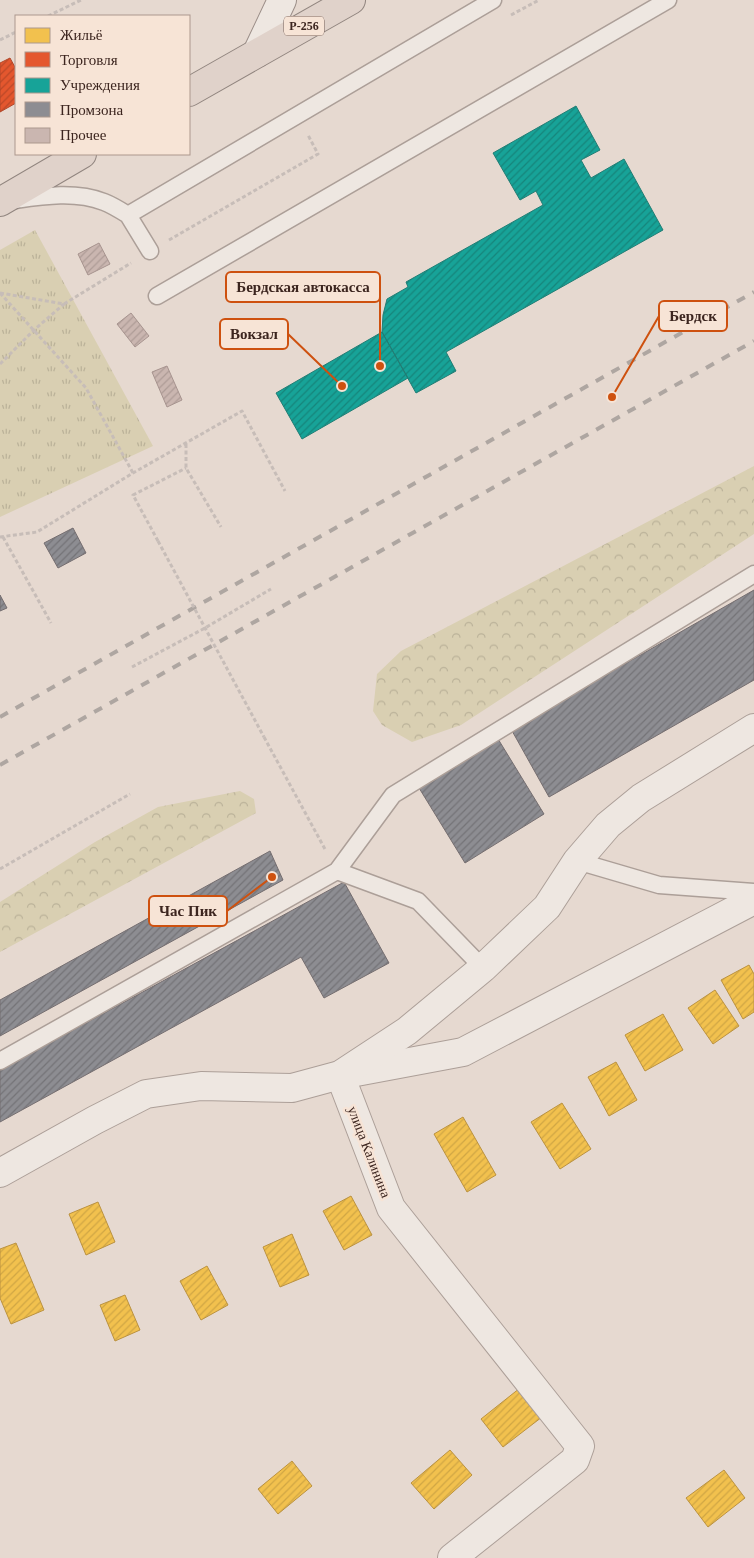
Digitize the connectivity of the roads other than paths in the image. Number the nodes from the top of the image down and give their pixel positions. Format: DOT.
graph roads {
  1 [pos="282,0"];
  2 [pos="351,0"];
  3 [pos="493,0"];
  4 [pos="668,0"];
  5 [pos="257,53"];
  6 [pos="190,91"];
  7 [pos="80,155"];
  8 [pos="0,202"];
  9 [pos="128,214"];
  10 [pos="150,251"];
  11 [pos="157,296"];
  12 [pos="754,574"];
  13 [pos="754,728"];
  14 [pos="577,861"];
  15 [pos="337,871"];
  16 [pos="754,892"];
  17 [pos="754,900"];
  18 [pos="483,968"];
  19 [pos="0,1061"];
  20 [pos="340,1075"];
  21 [pos="0,1173"];
  22 [pos="452,1558"];
  1 -- 5 [label="street"];
  2 -- 5 [label="highway, Р-256"];
  3 -- 9 [label="lane"];
  4 -- 11 [label="lane"];
  5 -- 6 [label="highway, Р-256"];
  7 -- 8 [label="highway"];
  8 -- 9 [label="lane"];
  9 -- 10 [label="lane"];
  12 -- 15 [label="lane"];
  13 -- 14 [label="street"];
  14 -- 16 [label="lane"];
  14 -- 18 [label="street"];
  15 -- 18 [label="lane"];
  15 -- 19 [label="lane"];
  17 -- 20 [label="street"];
  18 -- 20 [label="street"];
  20 -- 21 [label="street"];
  20 -- 22 [label="street, улица Калинина"];
}
